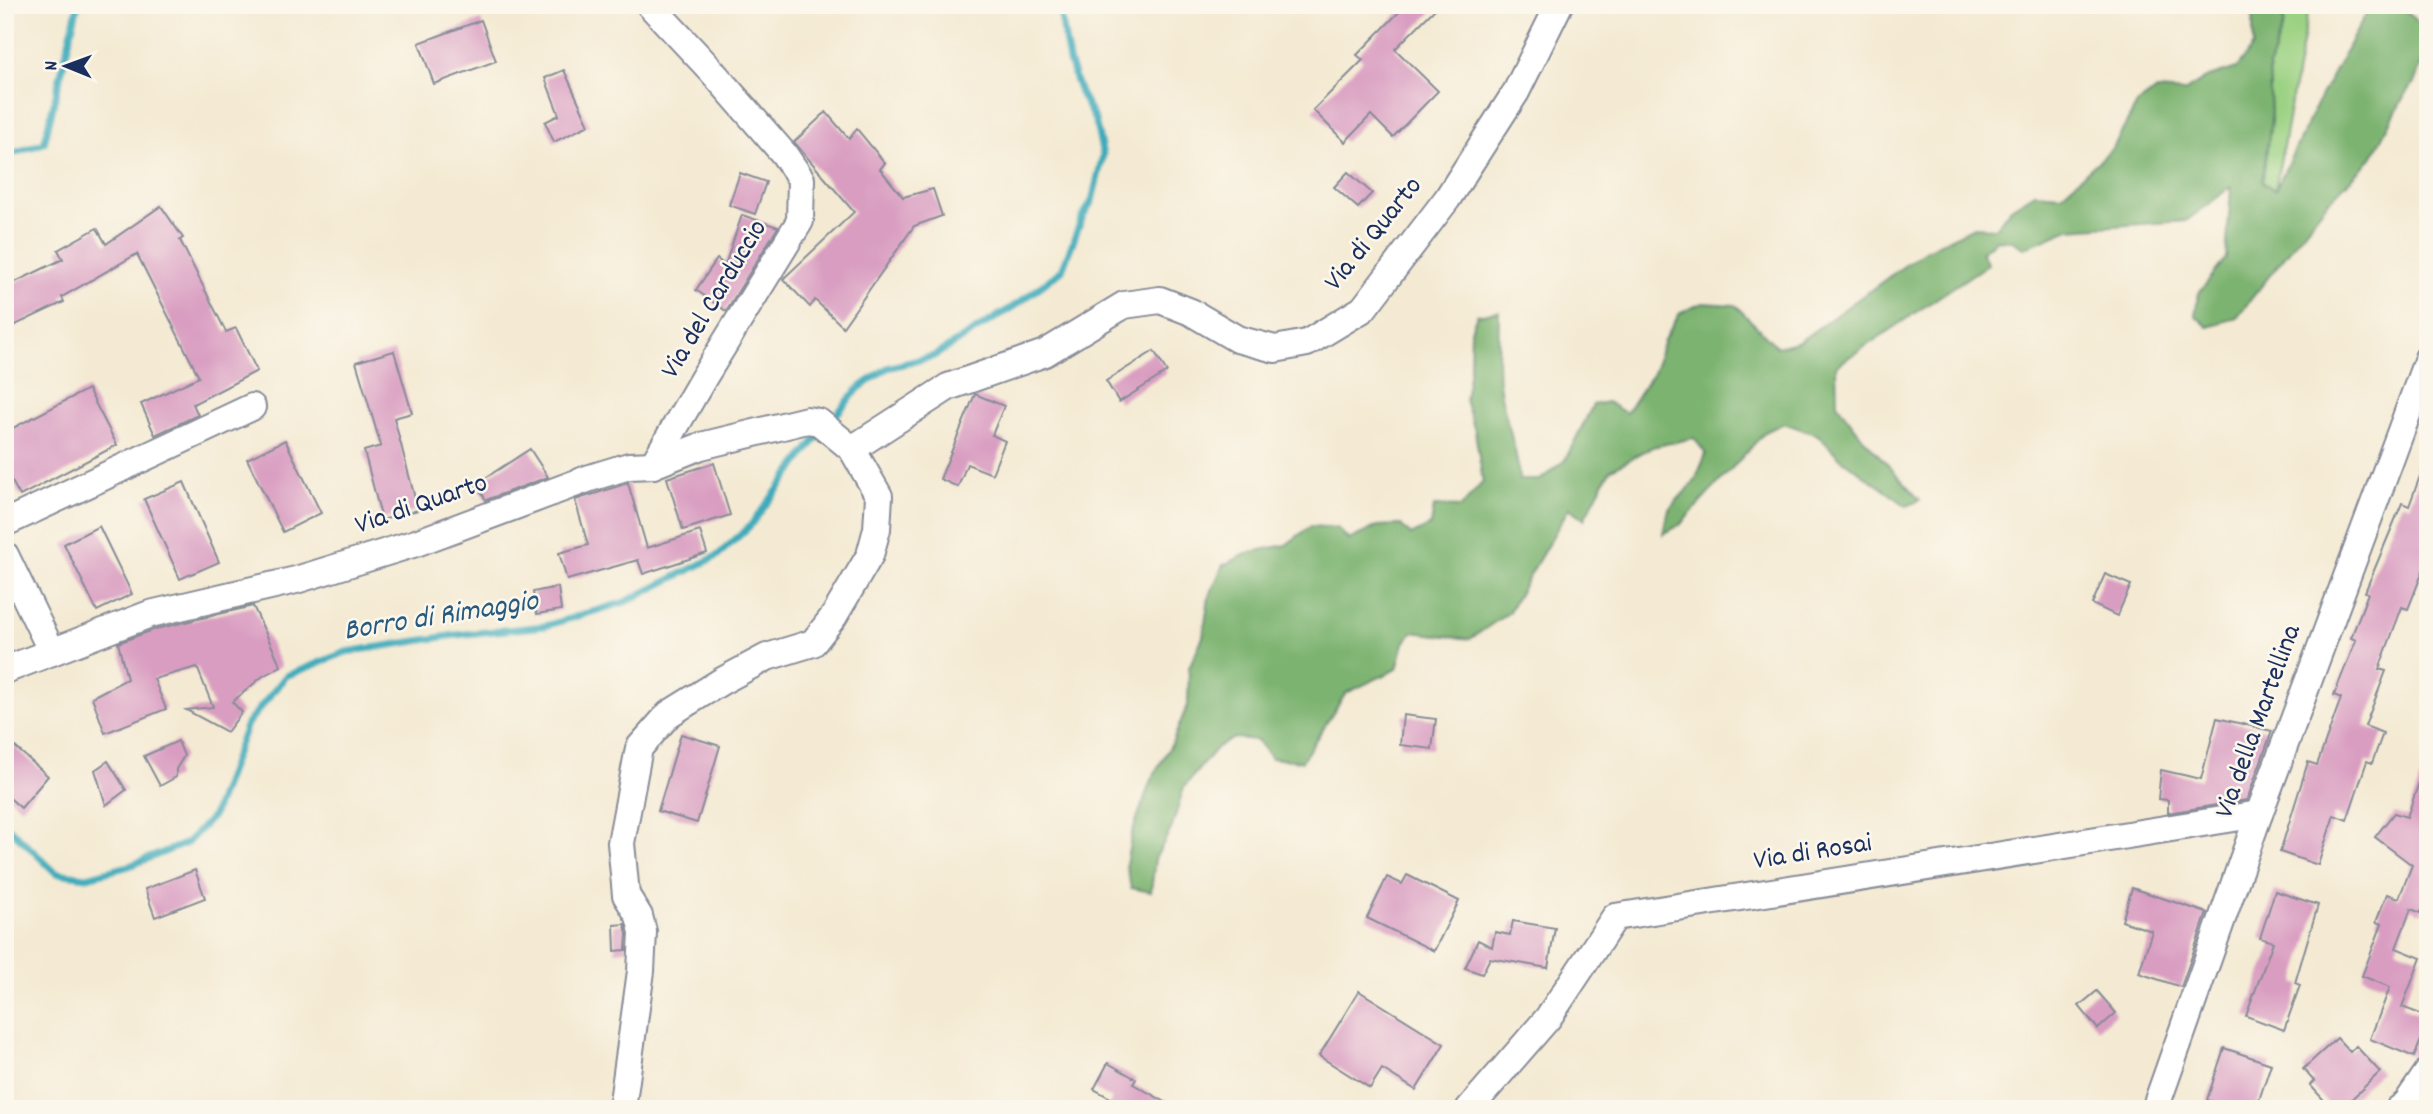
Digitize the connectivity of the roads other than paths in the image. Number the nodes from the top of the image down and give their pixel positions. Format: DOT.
graph roads {
  1 [pos="650,5"];
  2 [pos="1559,5"];
  3 [pos="2428,358"];
  4 [pos="252,407"];
  5 [pos="2416,421"];
  6 [pos="852,449"];
  7 [pos="653,466"];
  8 [pos="5,523"];
  9 [pos="5,555"];
  10 [pos="52,652"];
  11 [pos="5,670"];
  12 [pos="2259,814"];
  13 [pos="2428,1072"];
  14 [pos="622,1109"];
  15 [pos="1469,1109"];
  16 [pos="2155,1109"];
  17 [pos="2399,1109"];
  1 -- 7 [label="street, Via del Carduccio"];
  2 -- 6 [label="street, Via di Quarto"];
  3 -- 5 [label="street, Via della Martellina"];
  4 -- 8 [label="street"];
  5 -- 12 [label="street, Via della Martellina"];
  6 -- 7 [label="street, Via di Quarto"];
  6 -- 14 [label="street, Via di Quarto"];
  7 -- 10 [label="street, Via di Quarto"];
  9 -- 10 [label="street"];
  10 -- 11 [label="street, Via di Quarto"];
  12 -- 15 [label="street, Via di Rosai"];
  12 -- 16 [label="street, Via della Martellina"];
  13 -- 17 [label="street"];
}
